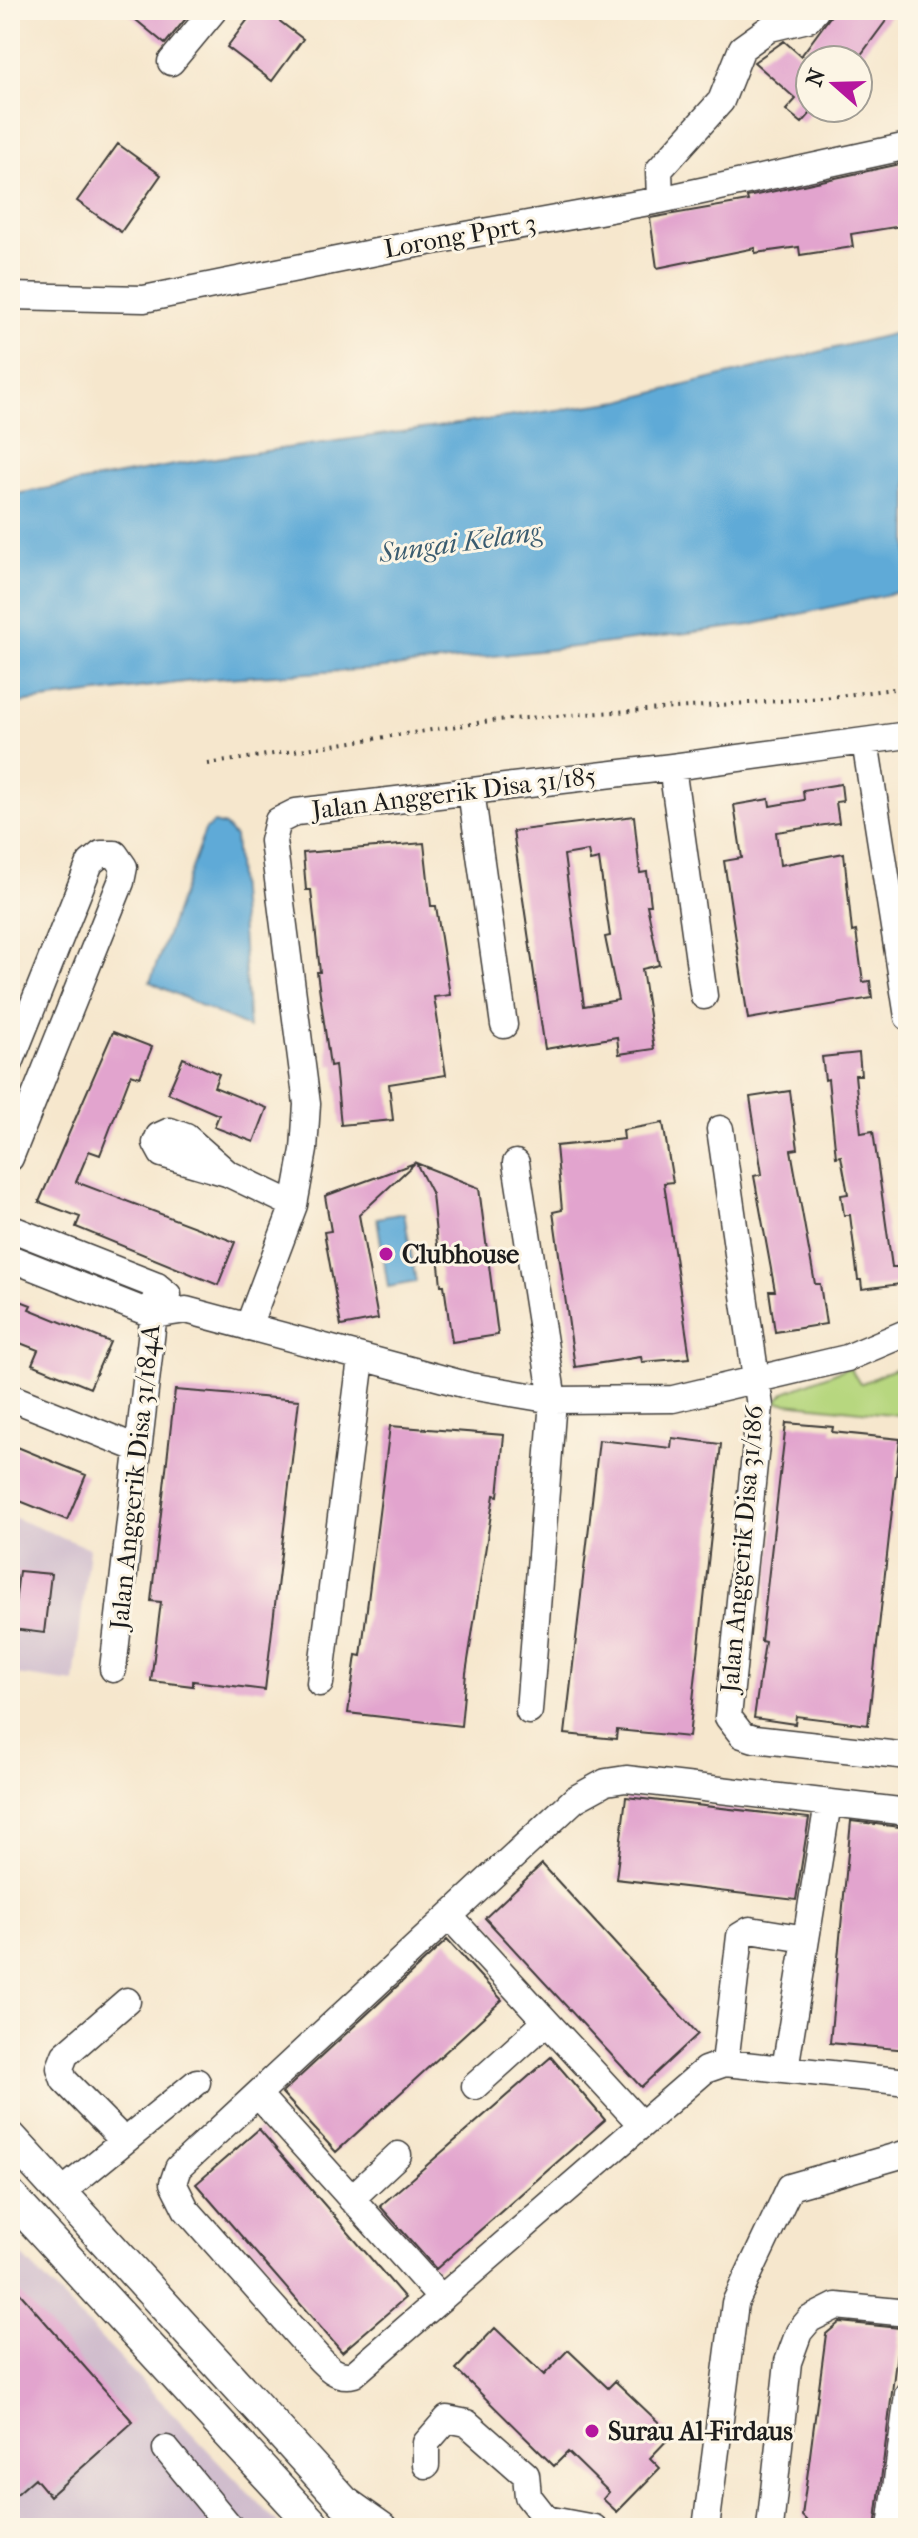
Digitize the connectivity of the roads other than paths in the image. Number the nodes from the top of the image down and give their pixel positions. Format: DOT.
graph roads {
  1 [pos="214,10"];
  2 [pos="816,10"];
  3 [pos="171,62"];
  4 [pos="908,146"];
  5 [pos="660,200"];
  6 [pos="10,296"];
  7 [pos="908,735"];
  8 [pos="865,741"];
  9 [pos="672,767"];
  10 [pos="471,791"];
  11 [pos="704,996"];
  12 [pos="908,1017"];
  13 [pos="504,1025"];
  14 [pos="10,1063"];
  15 [pos="720,1129"];
  16 [pos="10,1158"];
  17 [pos="516,1163"];
  18 [pos="227,1173"];
  19 [pos="294,1205"];
  20 [pos="10,1228"];
  21 [pos="10,1258"];
  22 [pos="157,1286"];
  23 [pos="186,1310"];
  24 [pos="154,1315"];
  25 [pos="248,1327"];
  26 [pos="908,1332"];
  27 [pos="361,1359"];
  28 [pos="754,1382"];
  29 [pos="10,1397"];
  30 [pos="553,1400"];
  31 [pos="139,1449"];
  32 [pos="113,1669"];
  33 [pos="320,1683"];
  34 [pos="529,1711"];
  35 [pos="908,1756"];
  36 [pos="828,1803"];
  37 [pos="908,1812"];
  38 [pos="450,1917"];
  39 [pos="806,1939"];
  40 [pos="127,2001"];
  41 [pos="545,2023"];
  42 [pos="725,2063"];
  43 [pos="785,2069"];
  44 [pos="197,2082"];
  45 [pos="908,2082"];
  46 [pos="475,2086"];
  47 [pos="259,2096"];
  48 [pos="640,2123"];
  49 [pos="10,2137"];
  50 [pos="124,2141"];
  51 [pos="908,2153"];
  52 [pos="398,2155"];
  53 [pos="63,2191"];
  54 [pos="10,2196"];
  55 [pos="351,2199"];
  56 [pos="440,2297"];
  57 [pos="908,2313"];
  58 [pos="908,2394"];
  59 [pos="166,2449"];
  60 [pos="426,2465"];
  61 [pos="231,2528"];
  62 [pos="316,2528"];
  63 [pos="381,2528"];
  64 [pos="594,2528"];
  65 [pos="706,2528"];
  66 [pos="770,2528"];
  67 [pos="891,2528"];
  1 -- 3 [label="street"];
  2 -- 5 [label="street"];
  4 -- 5 [label="street, Lorong Pprt 3"];
  5 -- 6 [label="street, Lorong Pprt 3"];
  7 -- 8 [label="street, Jalan Anggerik Disa 31/185"];
  8 -- 9 [label="street, Jalan Anggerik Disa 31/185"];
  8 -- 12 [label="street"];
  9 -- 10 [label="street, Jalan Anggerik Disa 31/185"];
  9 -- 11 [label="street"];
  10 -- 13 [label="street"];
  10 -- 19 [label="street, Jalan Anggerik Disa 31/185"];
  14 -- 16 [label="street"];
  15 -- 28 [label="street"];
  17 -- 30 [label="street"];
  18 -- 19 [label="street"];
  19 -- 25 [label="street, Jalan Anggerik Disa 31/185"];
  20 -- 22 [label="street"];
  21 -- 24 [label="street"];
  22 -- 23 [label="street"];
  22 -- 24 [label="street, Jalan Anggerik Disa 31/184A"];
  23 -- 24 [label="street"];
  23 -- 25 [label="street"];
  24 -- 31 [label="street, Jalan Anggerik Disa 31/184A"];
  25 -- 27 [label="street"];
  26 -- 28 [label="street"];
  27 -- 30 [label="street"];
  27 -- 33 [label="street"];
  28 -- 30 [label="street"];
  28 -- 35 [label="street, Jalan Anggerik Disa 31/186"];
  29 -- 31 [label="street"];
  30 -- 34 [label="street"];
  31 -- 32 [label="street, Jalan Anggerik Disa 31/184A"];
  36 -- 37 [label="street"];
  36 -- 38 [label="street"];
  36 -- 39 [label="street"];
  38 -- 41 [label="street"];
  38 -- 47 [label="street"];
  39 -- 42 [label="street"];
  39 -- 43 [label="street"];
  40 -- 50 [label="street"];
  41 -- 46 [label="street"];
  41 -- 48 [label="street"];
  42 -- 43 [label="street"];
  42 -- 48 [label="street"];
  43 -- 45 [label="street"];
  44 -- 50 [label="street"];
  47 -- 55 [label="street"];
  47 -- 56 [label="street"];
  48 -- 56 [label="street"];
  49 -- 53 [label="main road"];
  50 -- 53 [label="street"];
  51 -- 65 [label="street"];
  52 -- 55 [label="street"];
  53 -- 63 [label="main road"];
  54 -- 62 [label="main road"];
  55 -- 56 [label="street"];
  57 -- 66 [label="street"];
  58 -- 67 [label="street"];
  59 -- 61 [label="street"];
  60 -- 64 [label="street"];
}
